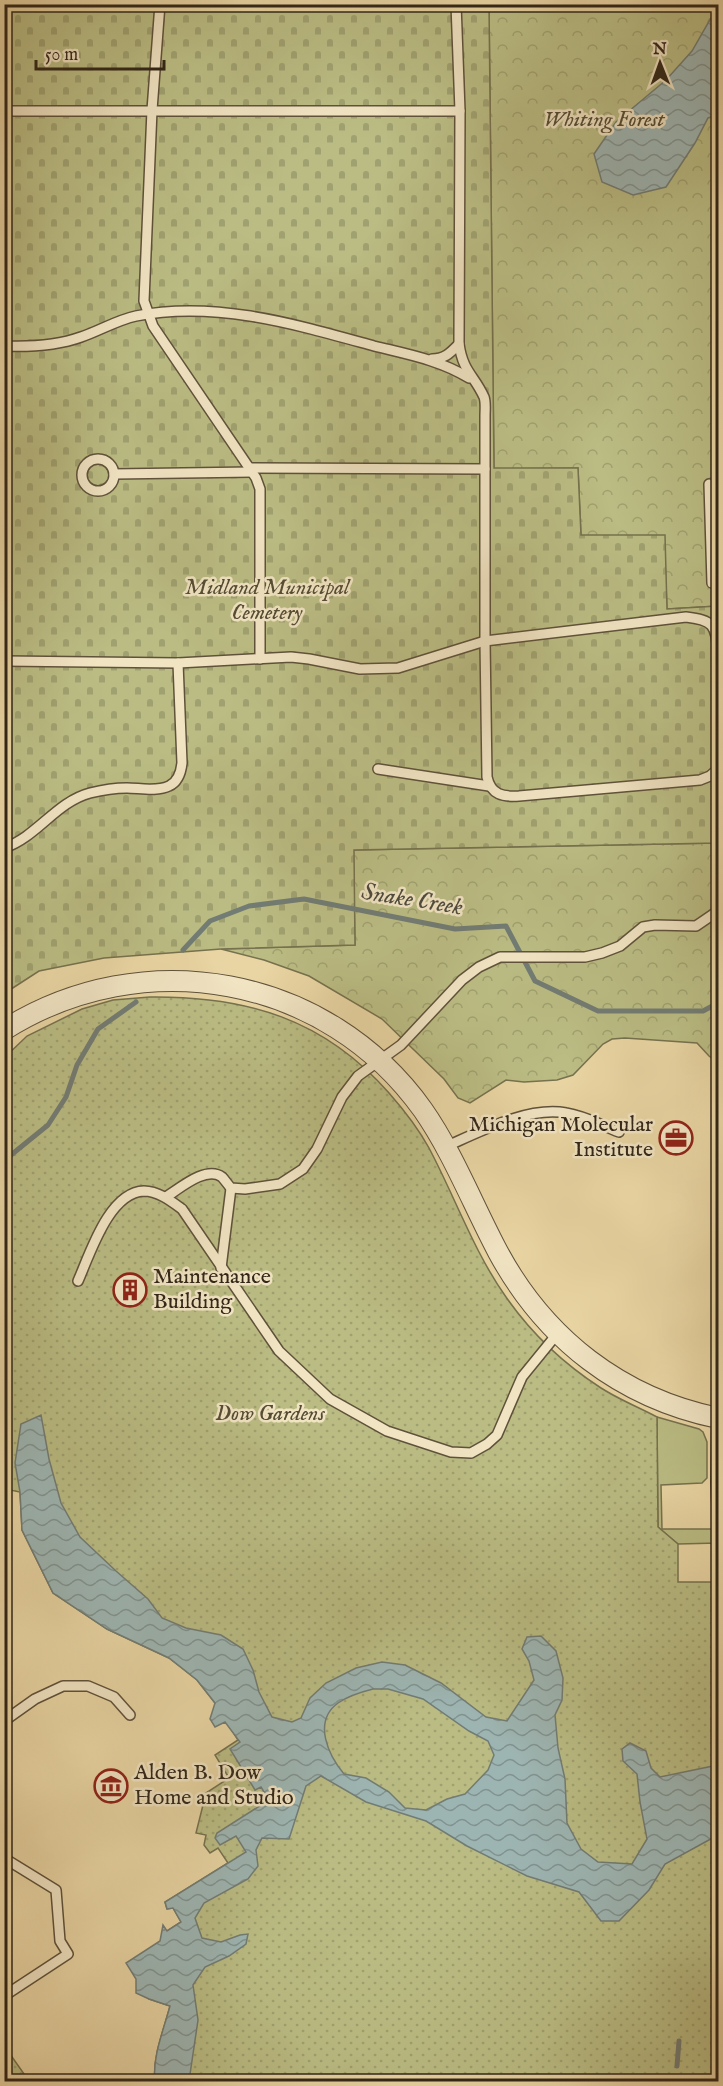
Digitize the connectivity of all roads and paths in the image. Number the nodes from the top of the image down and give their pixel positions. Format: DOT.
graph roads {
  1 [pos="160,4"];
  2 [pos="456,4"];
  3 [pos="152,110"];
  4 [pos="4,111"];
  5 [pos="460,111"];
  6 [pos="149,315"];
  7 [pos="459,344"];
  8 [pos="4,346"];
  9 [pos="423,359"];
  10 [pos="473,380"];
  11 [pos="485,469"];
  12 [pos="251,470"];
  13 [pos="114,474"];
  14 [pos="709,484"];
  15 [pos="718,583"];
  16 [pos="485,641"];
  17 [pos="718,651"];
  18 [pos="260,659"];
  19 [pos="4,662"];
  20 [pos="178,663"];
  21 [pos="378,769"];
  22 [pos="718,769"];
  23 [pos="489,786"];
  24 [pos="4,848"];
  25 [pos="718,912"];
  26 [pos="4,1030"];
  27 [pos="379,1060"];
  28 [pos="619,1132"];
  29 [pos="445,1147"];
  30 [pos="231,1188"];
  31 [pos="166,1197"];
  32 [pos="221,1268"];
  33 [pos="78,1281"];
  34 [pos="557,1335"];
  35 [pos="718,1418"];
  36 [pos="718,1529"];
  37 [pos="130,1715"];
  38 [pos="4,1721"];
  39 [pos="4,1857"];
  40 [pos="4,1996"];
  1 -- 3 [label="lane"];
  2 -- 5 [label="lane"];
  3 -- 4 [label="lane"];
  3 -- 5 [label="lane"];
  3 -- 6 [label="lane"];
  5 -- 7 [label="lane"];
  6 -- 8 [label="lane"];
  6 -- 9 [label="lane"];
  6 -- 12 [label="lane"];
  7 -- 9 [label="lane"];
  7 -- 10 [label="lane"];
  9 -- 10 [label="lane"];
  10 -- 11 [label="lane"];
  11 -- 12 [label="lane"];
  11 -- 16 [label="lane"];
  12 -- 13 [label="lane"];
  12 -- 18 [label="lane"];
  14 -- 15 [label="lane"];
  16 -- 17 [label="lane"];
  16 -- 18 [label="lane"];
  16 -- 23 [label="lane"];
  18 -- 20 [label="lane"];
  19 -- 20 [label="lane"];
  20 -- 24 [label="lane"];
  21 -- 23 [label="lane"];
  22 -- 23 [label="lane"];
  25 -- 27 [label="lane"];
  26 -- 27 [label="street"];
  27 -- 29 [label="street"];
  27 -- 30 [label="lane"];
  28 -- 29 [label="lane"];
  29 -- 34 [label="street"];
  30 -- 31 [label="lane"];
  30 -- 32 [label="lane"];
  31 -- 32 [label="lane"];
  31 -- 33 [label="lane"];
  32 -- 34 [label="lane"];
  34 -- 35 [label="street"];
  35 -- 36 [label="lane"];
  37 -- 38 [label="lane"];
  39 -- 40 [label="lane"];
}
